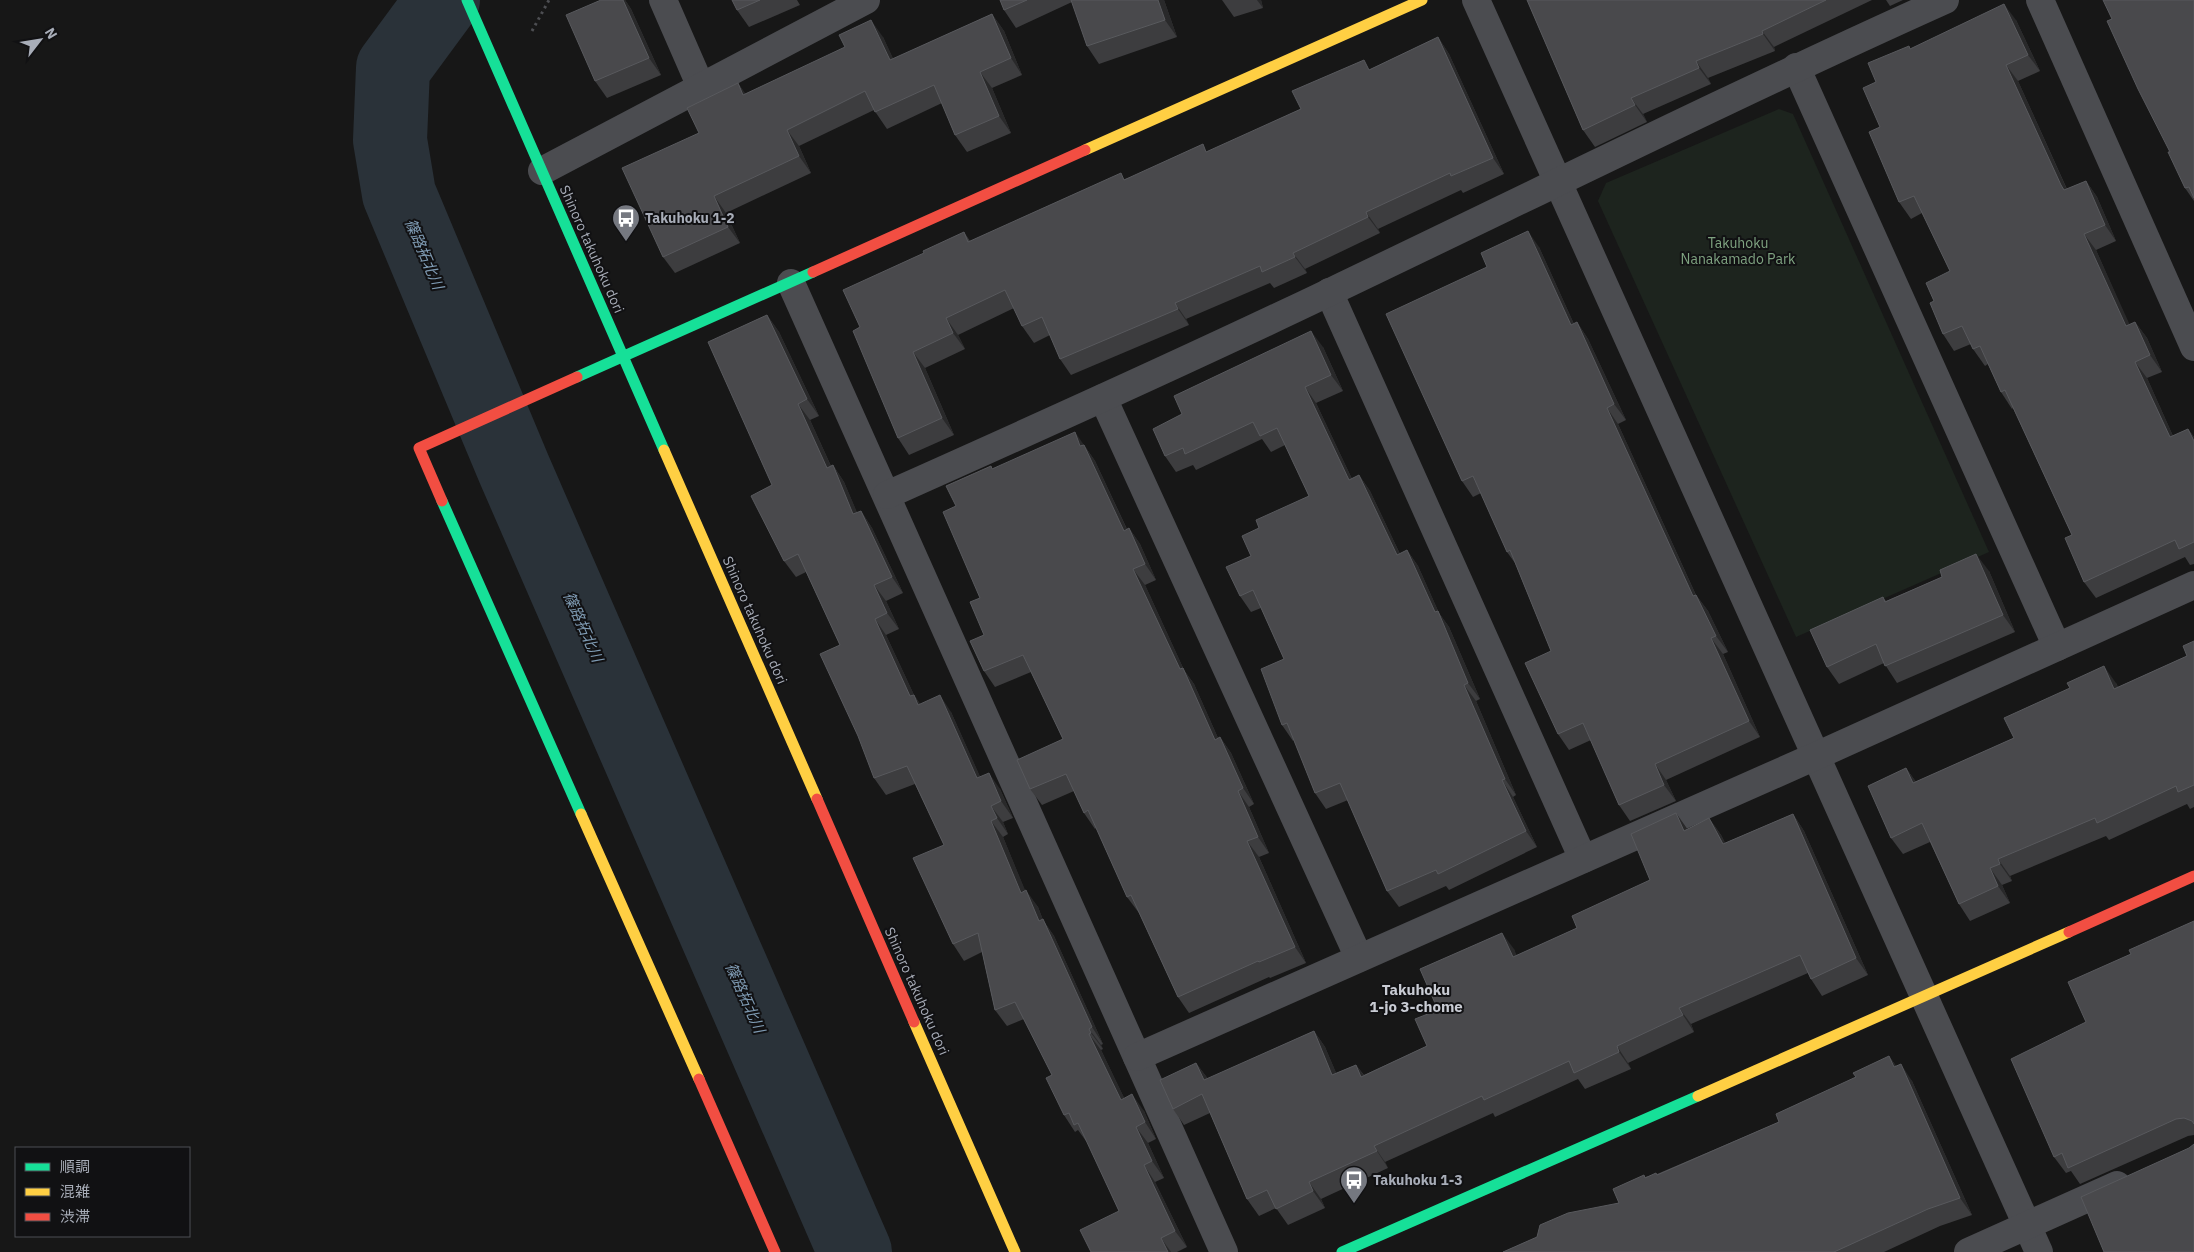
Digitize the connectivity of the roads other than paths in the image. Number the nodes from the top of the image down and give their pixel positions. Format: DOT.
graph roads {
  1 [pos="467,0"];
  2 [pos="663,0"];
  3 [pos="866,0"];
  4 [pos="1422,0"];
  5 [pos="1476,0"];
  6 [pos="1945,0"];
  7 [pos="2040,0"];
  8 [pos="1796,67"];
  9 [pos="701,87"];
  10 [pos="542,171"];
  11 [pos="1557,181"];
  12 [pos="791,283"];
  13 [pos="1329,292"];
  14 [pos="2194,347"];
  15 [pos="624,358"];
  16 [pos="1104,398"];
  17 [pos="887,495"];
  18 [pos="2194,586"];
  19 [pos="2057,647"];
  20 [pos="1816,756"];
  21 [pos="1583,859"];
  22 [pos="2194,876"];
  23 [pos="1359,958"];
  24 [pos="1925,997"];
  25 [pos="1137,1056"];
  26 [pos="2142,1174"];
  27 [pos="2028,1226"];
  28 [pos="775,1252"];
  29 [pos="1016,1252"];
  30 [pos="1224,1252"];
  31 [pos="1342,1252"];
  32 [pos="1968,1252"];
  33 [pos="2039,1252"];
  1 -- 10 [label="street, Shinoro takuhoku dori"];
  2 -- 9 [label="street"];
  3 -- 9 [label="street"];
  4 -- 12 [label="street"];
  5 -- 11 [label="street"];
  6 -- 8 [label="street"];
  7 -- 14 [label="street"];
  8 -- 11 [label="street"];
  8 -- 19 [label="street"];
  9 -- 10 [label="street"];
  10 -- 15 [label="street, Shinoro takuhoku dori"];
  11 -- 13 [label="street"];
  11 -- 20 [label="street"];
  12 -- 15 [label="street"];
  12 -- 17 [label="street"];
  13 -- 16 [label="street"];
  13 -- 21 [label="street"];
  15 -- 28 [label="street"];
  15 -- 29 [label="street, Shinoro takuhoku dori"];
  16 -- 17 [label="street"];
  16 -- 23 [label="street"];
  17 -- 25 [label="street"];
  18 -- 19 [label="street"];
  19 -- 20 [label="street"];
  20 -- 21 [label="street"];
  20 -- 24 [label="street"];
  21 -- 23 [label="street"];
  22 -- 24 [label="street"];
  23 -- 25 [label="street"];
  24 -- 27 [label="street"];
  24 -- 31 [label="street"];
  25 -- 30 [label="street"];
  26 -- 27 [label="street"];
  27 -- 32 [label="street"];
  27 -- 33 [label="street"];
}
